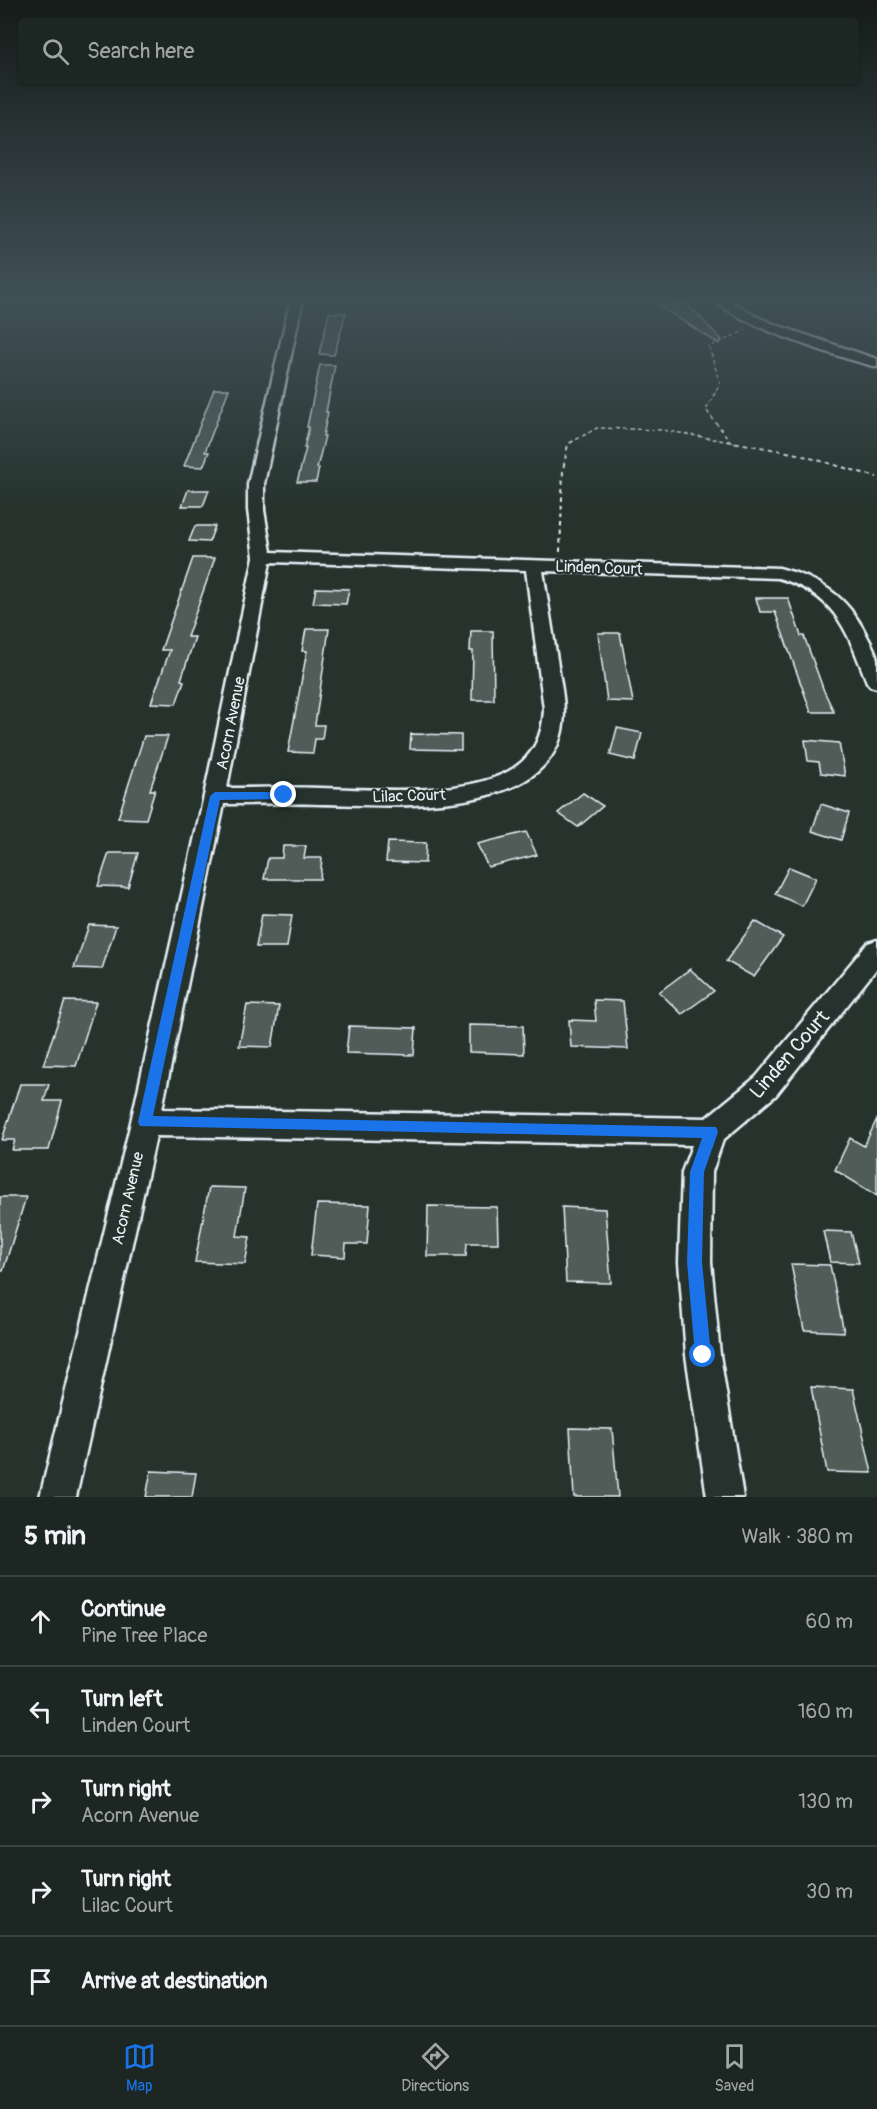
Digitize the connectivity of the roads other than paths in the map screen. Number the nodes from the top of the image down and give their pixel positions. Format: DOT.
graph roads {
  1 [pos="282,368"];
  2 [pos="263,557"];
  3 [pos="534,565"];
  4 [pos="877,682"];
  5 [pos="215,796"];
  6 [pos="876,954"];
  7 [pos="145,1122"];
  8 [pos="711,1132"];
  9 [pos="58,1497"];
  10 [pos="725,1497"];
  1 -- 2 [label="street, Acorn Avenue"];
  2 -- 3 [label="street, Linden Court"];
  2 -- 5 [label="street, Acorn Avenue"];
  3 -- 4 [label="street, Linden Court"];
  3 -- 5 [label="street, Lilac Court"];
  5 -- 7 [label="street, Acorn Avenue"];
  6 -- 8 [label="street, Linden Court"];
  7 -- 8 [label="street"];
  7 -- 9 [label="street, Acorn Avenue"];
  8 -- 10 [label="street"];
}
